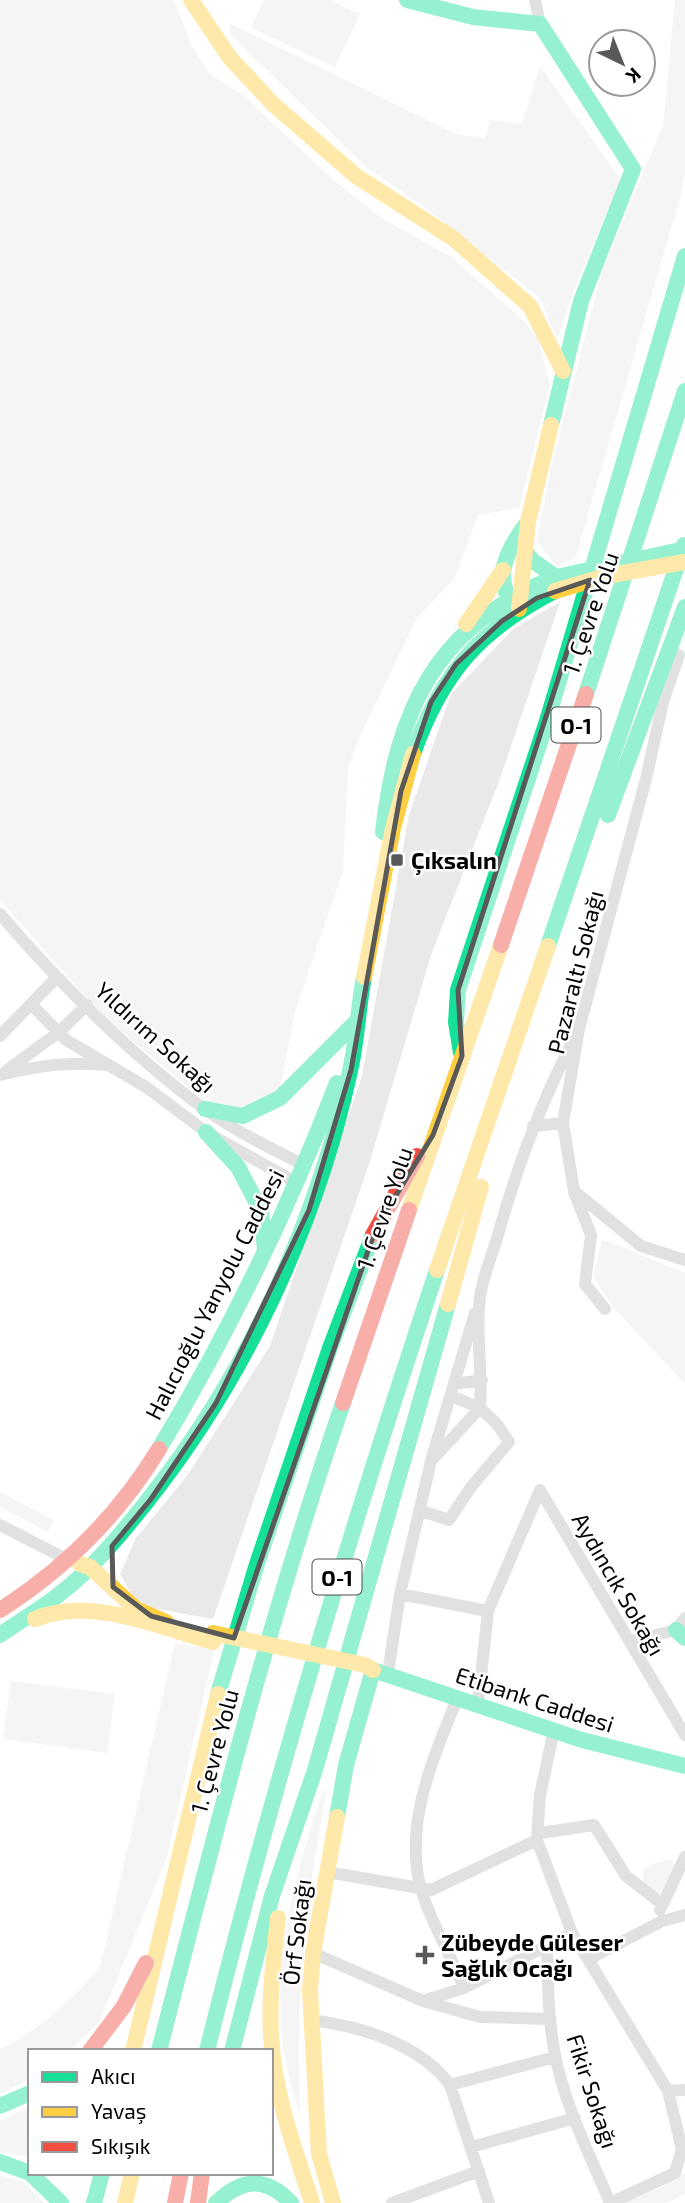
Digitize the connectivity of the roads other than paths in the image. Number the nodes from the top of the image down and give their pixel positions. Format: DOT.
graph roads {
  1 [pos="191,0"];
  2 [pos="407,0"];
  3 [pos="535,0"];
  4 [pos="542,0"];
  5 [pos="431,4"];
  6 [pos="540,24"];
  7 [pos="685,256"];
  8 [pos="572,337"];
  9 [pos="547,340"];
  10 [pos="563,372"];
  11 [pos="685,391"];
  12 [pos="528,522"];
  13 [pos="685,542"];
  14 [pos="685,549"];
  15 [pos="524,550"];
  16 [pos="685,562"];
  17 [pos="503,570"];
  18 [pos="556,584"];
  19 [pos="516,599"];
  20 [pos="685,607"];
  21 [pos="460,637"];
  22 [pos="685,638"];
  23 [pos="577,865"];
  24 [pos="382,874"];
  25 [pos="0,914"];
  26 [pos="57,977"];
  27 [pos="31,1004"];
  28 [pos="87,1005"];
  29 [pos="356,1022"];
  30 [pos="579,1029"];
  31 [pos="59,1032"];
  32 [pos="0,1036"];
  33 [pos="462,1056"];
  34 [pos="110,1066"];
  35 [pos="0,1075"];
  36 [pos="205,1109"];
  37 [pos="493,1112"];
  38 [pos="563,1123"];
  39 [pos="533,1126"];
  40 [pos="206,1132"];
  41 [pos="433,1135"];
  42 [pos="304,1165"];
  43 [pos="297,1183"];
  44 [pos="574,1191"];
  45 [pos="265,1250"];
  46 [pos="685,1260"];
  47 [pos="480,1296"];
  48 [pos="605,1310"];
  49 [pos="482,1380"];
  50 [pos="452,1390"];
  51 [pos="480,1408"];
  52 [pos="431,1461"];
  53 [pos="419,1510"];
  54 [pos="0,1525"];
  55 [pos="112,1546"];
  56 [pos="70,1561"];
  57 [pos="90,1567"];
  58 [pos="77,1579"];
  59 [pos="113,1587"];
  60 [pos="400,1594"];
  61 [pos="0,1610"];
  62 [pos="97,1610"];
  63 [pos="488,1611"];
  64 [pos="682,1629"];
  65 [pos="3,1633"];
  66 [pos="213,1638"];
  67 [pos="631,1642"];
  68 [pos="380,1671"];
  69 [pos="458,1697"];
  70 [pos="478,1704"];
  71 [pos="679,1718"];
  72 [pos="554,1730"];
  73 [pos="685,1735"];
  74 [pos="685,1766"];
  75 [pos="538,1836"];
  76 [pos="287,1851"];
  77 [pos="685,1857"];
  78 [pos="327,1872"];
  79 [pos="176,1873"];
  80 [pos="421,1889"];
  81 [pos="662,1904"];
  82 [pos="685,1915"];
  83 [pos="657,1924"];
  84 [pos="572,1933"];
  85 [pos="547,1946"];
  86 [pos="313,1953"];
  87 [pos="589,1959"];
  88 [pos="464,1988"];
  89 [pos="423,2001"];
  90 [pos="550,2019"];
  91 [pos="311,2020"];
  92 [pos="92,2049"];
  93 [pos="133,2049"];
  94 [pos="160,2049"];
  95 [pos="208,2049"];
  96 [pos="233,2049"];
  97 [pos="555,2057"];
  98 [pos="450,2085"];
  99 [pos="685,2090"];
  100 [pos="668,2091"];
  101 [pos="28,2094"];
  102 [pos="0,2106"];
  103 [pos="575,2118"];
  104 [pos="471,2147"];
  105 [pos="0,2162"];
  106 [pos="479,2171"];
  107 [pos="28,2172"];
  108 [pos="32,2175"];
  109 [pos="101,2175"];
  110 [pos="132,2175"];
  111 [pos="181,2175"];
  112 [pos="202,2175"];
  113 [pos="61,2203"];
  114 [pos="94,2203"];
  115 [pos="125,2203"];
  116 [pos="175,2203"];
  117 [pos="198,2203"];
  118 [pos="216,2203"];
  119 [pos="291,2203"];
  120 [pos="312,2203"];
  121 [pos="333,2203"];
  122 [pos="392,2203"];
  123 [pos="489,2203"];
  124 [pos="610,2203"];
  1 -- 9 [label="main road"];
  2 -- 5 [label="main road"];
  3 -- 6 [label="street"];
  4 -- 6 [label="street"];
  5 -- 6 [label="main road"];
  6 -- 8 [label="main road"];
  7 -- 33 [label="main road"];
  8 -- 9 [label="main road"];
  8 -- 10 [label="main road"];
  9 -- 10 [label="main road"];
  10 -- 12 [label="main road"];
  11 -- 33 [label="main road, 1. Çevre Yolu / O-1"];
  12 -- 15 [label="main road"];
  12 -- 17 [label="main road"];
  13 -- 23 [label="main road, O-1"];
  14 -- 18 [label="main road, bridge"];
  15 -- 18 [label="main road"];
  15 -- 19 [label="main road"];
  16 -- 18 [label="main road, bridge"];
  17 -- 19 [label="main road"];
  17 -- 21 [label="main road"];
  18 -- 19 [label="main road"];
  19 -- 21 [label="main road"];
  19 -- 24 [label="main road"];
  20 -- 23 [label="main road, O-1"];
  21 -- 24 [label="main road"];
  22 -- 30 [label="street, Pazaraltı Sokağı"];
  23 -- 37 [label="main road, O-1"];
  24 -- 29 [label="main road, Halıcıoğlu Yanyolu Caddesi"];
  25 -- 26 [label="street, Yıldırım Sokağı"];
  26 -- 27 [label="street"];
  26 -- 28 [label="street, Yıldırım Sokağı"];
  27 -- 31 [label="street"];
  27 -- 32 [label="street"];
  28 -- 31 [label="street"];
  28 -- 36 [label="street, Yıldırım Sokağı"];
  29 -- 36 [label="main road"];
  29 -- 42 [label="main road, Halıcıoğlu Yanyolu Caddesi"];
  29 -- 55 [label="main road, Halıcıoğlu Yanyolu Caddesi"];
  30 -- 38 [label="street, Pazaraltı Sokağı"];
  30 -- 39 [label="street"];
  31 -- 34 [label="street"];
  31 -- 35 [label="street"];
  33 -- 41 [label="main road, 1. Çevre Yolu / O-1"];
  34 -- 35 [label="street"];
  34 -- 40 [label="street"];
  36 -- 42 [label="street, Yıldırım Sokağı"];
  37 -- 76 [label="main road"];
  37 -- 95 [label="main road, O-1"];
  38 -- 39 [label="street"];
  38 -- 44 [label="street, Pazaraltı Sokağı"];
  39 -- 47 [label="street"];
  40 -- 43 [label="street"];
  40 -- 45 [label="main road"];
  41 -- 79 [label="main road"];
  41 -- 94 [label="main road, 1. Çevre Yolu / O-1"];
  42 -- 43 [label="main road, Halıcıoğlu Yanyolu Caddesi"];
  43 -- 45 [label="main road, Halıcıoğlu Yanyolu Caddesi"];
  44 -- 46 [label="street"];
  44 -- 48 [label="street, Pazaraltı Sokağı"];
  45 -- 56 [label="main road, Halıcıoğlu Yanyolu Caddesi"];
  47 -- 49 [label="street"];
  47 -- 50 [label="street"];
  49 -- 50 [label="street"];
  49 -- 51 [label="street"];
  50 -- 51 [label="street"];
  50 -- 52 [label="street"];
  51 -- 52 [label="street"];
  51 -- 53 [label="street"];
  52 -- 53 [label="street"];
  53 -- 60 [label="street"];
  54 -- 56 [label="street"];
  55 -- 57 [label="main road, Halıcıoğlu Yanyolu Caddesi"];
  55 -- 59 [label="main road"];
  56 -- 57 [label="main road"];
  56 -- 58 [label="main road"];
  56 -- 61 [label="main road, Halıcıoğlu Yanyolu Caddesi"];
  57 -- 58 [label="main road, Halıcıoğlu Yanyolu Caddesi"];
  57 -- 59 [label="main road, Etibank Caddesi"];
  58 -- 62 [label="main road"];
  58 -- 65 [label="main road, Halıcıoğlu Yanyolu Caddesi"];
  59 -- 66 [label="main road, Etibank Caddesi"];
  60 -- 63 [label="street"];
  60 -- 68 [label="street"];
  62 -- 65 [label="main road, Etibank Caddesi"];
  62 -- 66 [label="main road, Etibank Caddesi"];
  63 -- 67 [label="street, Aydıncık Sokağı"];
  63 -- 70 [label="street"];
  64 -- 67 [label="street"];
  66 -- 68 [label="main road, Etibank Caddesi"];
  67 -- 71 [label="street, Aydıncık Sokağı"];
  68 -- 69 [label="main road, Etibank Caddesi"];
  68 -- 78 [label="main road, Örf Sokağı"];
  69 -- 70 [label="main road, Etibank Caddesi"];
  69 -- 80 [label="street"];
  70 -- 72 [label="main road, Etibank Caddesi"];
  71 -- 73 [label="street, Aydıncık Sokağı"];
  72 -- 74 [label="main road, Etibank Caddesi"];
  72 -- 75 [label="street"];
  75 -- 80 [label="street"];
  75 -- 81 [label="street"];
  75 -- 84 [label="street"];
  76 -- 96 [label="main road"];
  76 -- 120 [label="main road"];
  77 -- 81 [label="street"];
  78 -- 80 [label="street"];
  78 -- 86 [label="main road, Örf Sokağı"];
  79 -- 92 [label="main road"];
  79 -- 93 [label="main road"];
  80 -- 88 [label="street"];
  81 -- 83 [label="street"];
  82 -- 83 [label="street"];
  83 -- 87 [label="street"];
  84 -- 85 [label="street"];
  84 -- 87 [label="street"];
  85 -- 88 [label="street"];
  85 -- 90 [label="street, Fikir Sokağı"];
  86 -- 89 [label="street"];
  86 -- 91 [label="main road, Örf Sokağı"];
  87 -- 100 [label="street"];
  88 -- 89 [label="street"];
  89 -- 90 [label="street"];
  90 -- 97 [label="street, Fikir Sokağı"];
  91 -- 98 [label="street"];
  91 -- 121 [label="main road, Örf Sokağı"];
  97 -- 98 [label="street"];
  97 -- 103 [label="street, Fikir Sokağı"];
  98 -- 104 [label="street"];
  99 -- 100 [label="street"];
  100 -- 124 [label="street"];
  101 -- 102 [label="main road"];
  103 -- 104 [label="street"];
  103 -- 124 [label="street, Fikir Sokağı"];
  104 -- 106 [label="street"];
  105 -- 107 [label="main road"];
  106 -- 122 [label="street"];
  106 -- 123 [label="street"];
  108 -- 113 [label="main road"];
  109 -- 114 [label="main road"];
  110 -- 115 [label="main road"];
  111 -- 116 [label="main road"];
  112 -- 117 [label="main road"];
  118 -- 119 [label="main road"];
}
